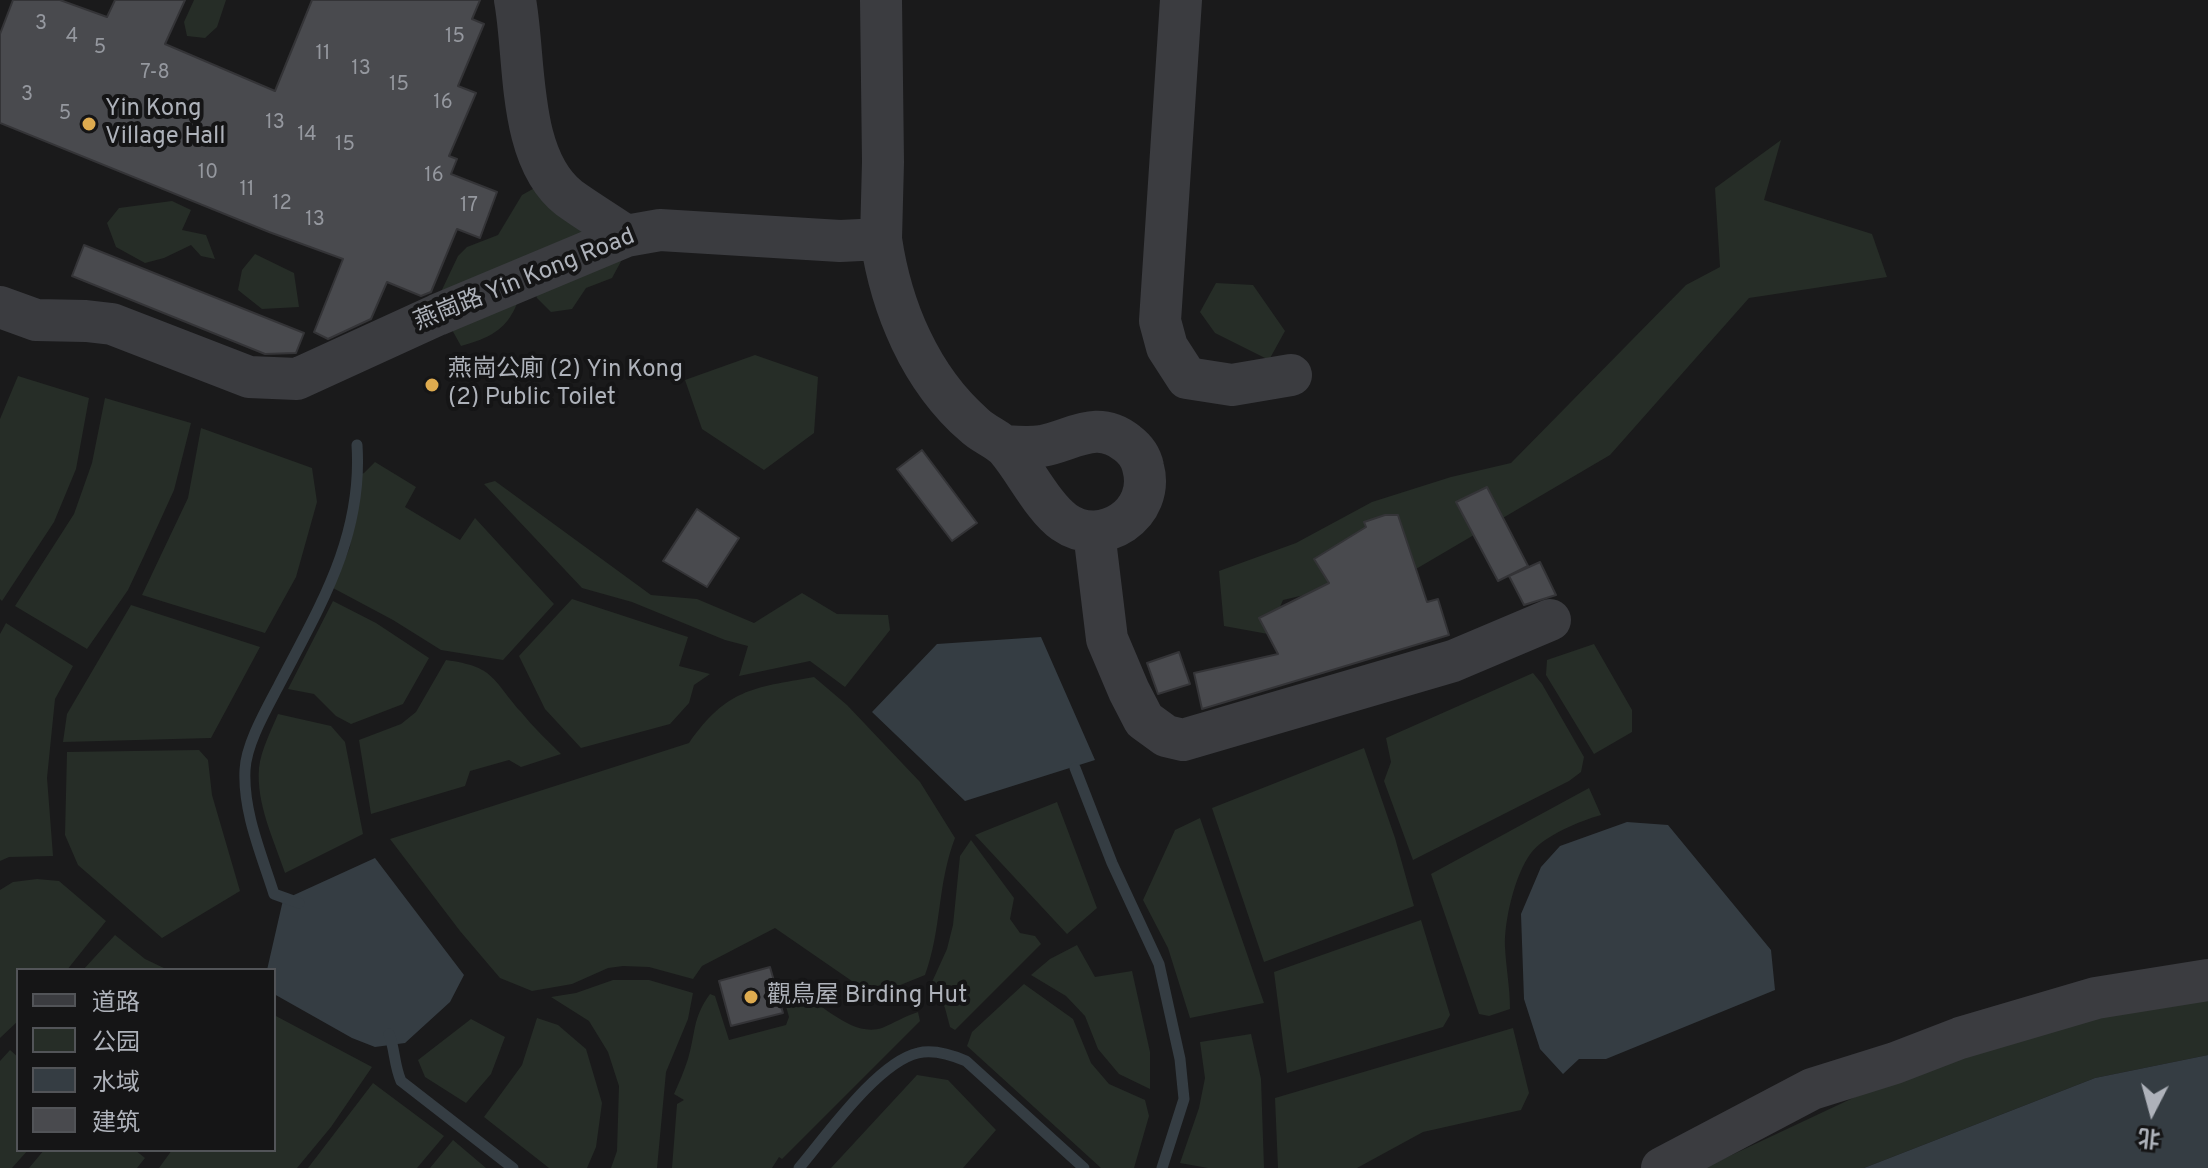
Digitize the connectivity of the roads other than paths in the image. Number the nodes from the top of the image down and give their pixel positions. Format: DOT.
graph roads {
  1 [pos="515,0"];
  2 [pos="881,0"];
  3 [pos="1181,0"];
  4 [pos="626,236"];
  5 [pos="881,239"];
  6 [pos="0,307"];
  7 [pos="1291,375"];
  8 [pos="1005,446"];
  9 [pos="1094,532"];
  10 [pos="1550,620"];
  11 [pos="2208,980"];
  12 [pos="1662,1168"];
  1 -- 4 [label="street"];
  2 -- 5 [label="street"];
  3 -- 7 [label="street"];
  4 -- 5 [label="street, 燕崗路 Yin Kong Road"];
  4 -- 6 [label="street, 燕崗路 Yin Kong Road"];
  5 -- 8 [label="street"];
  8 -- 9 [label="street"];
  8 -- 9 [label="street"];
  9 -- 10 [label="street"];
  11 -- 12 [label="street"];
}
